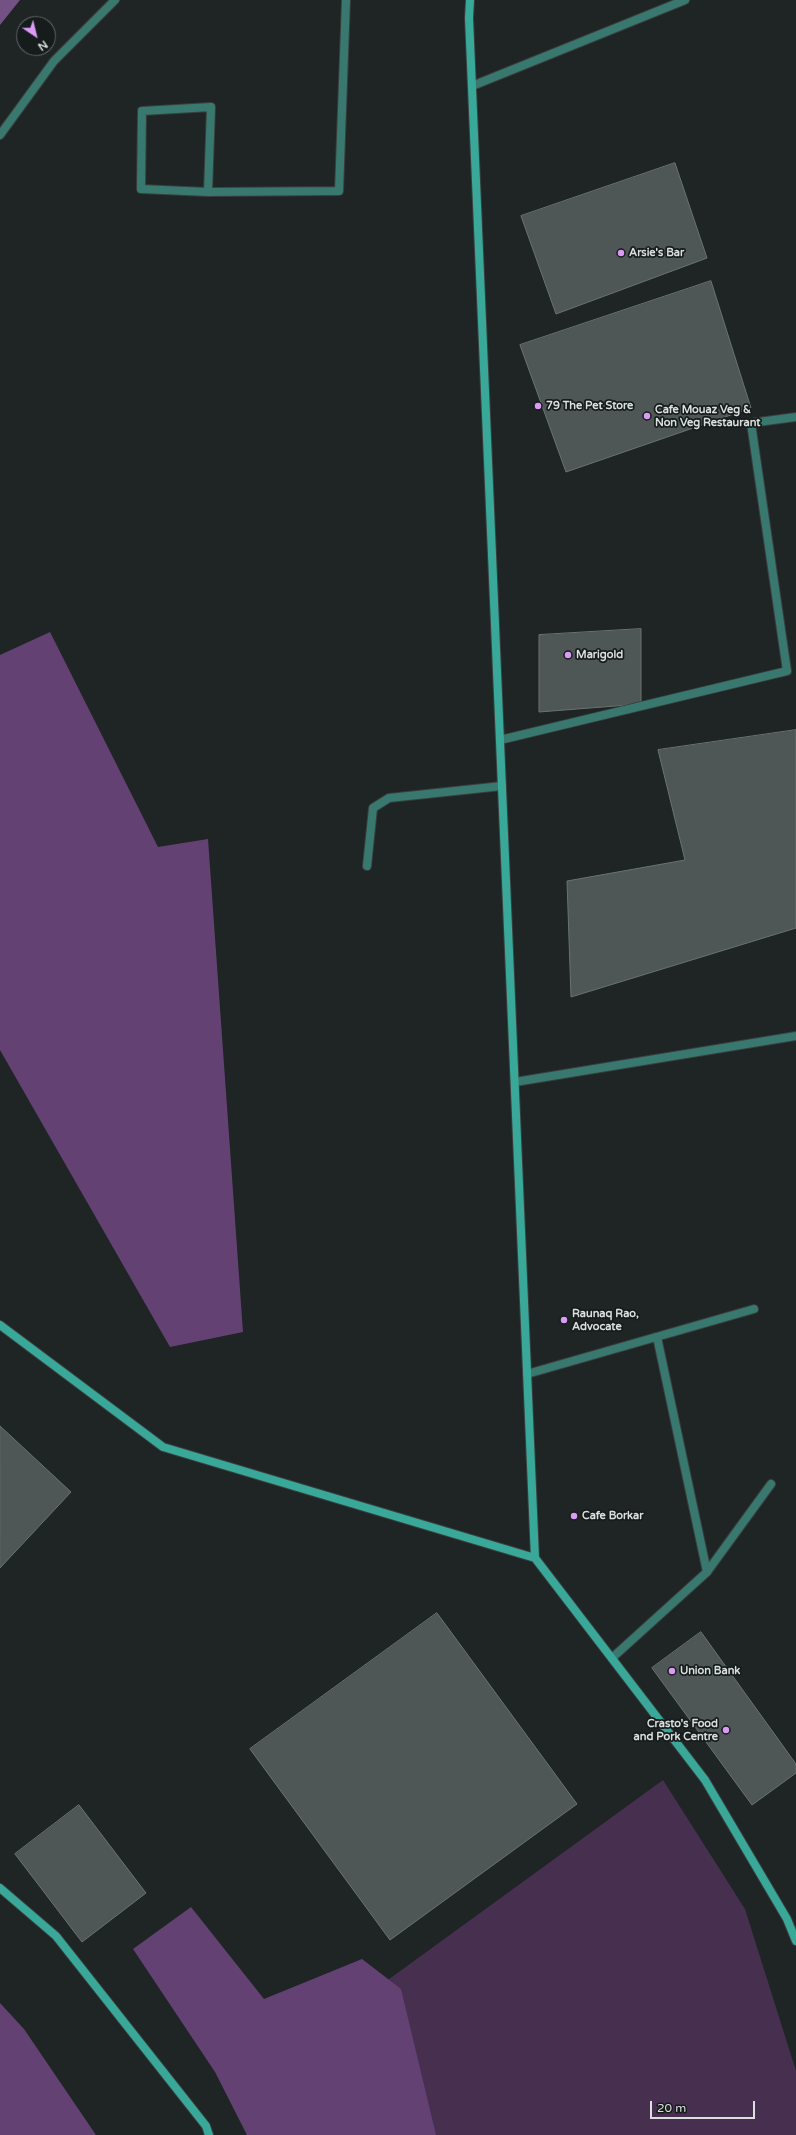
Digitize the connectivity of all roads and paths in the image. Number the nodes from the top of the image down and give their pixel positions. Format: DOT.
graph roads {
  1 [pos="115,0"];
  2 [pos="346,0"];
  3 [pos="470,0"];
  4 [pos="685,0"];
  5 [pos="472,86"];
  6 [pos="0,135"];
  7 [pos="208,192"];
  8 [pos="796,417"];
  9 [pos="500,740"];
  10 [pos="502,786"];
  11 [pos="367,866"];
  12 [pos="796,1036"];
  13 [pos="515,1082"];
  14 [pos="754,1309"];
  15 [pos="0,1325"];
  16 [pos="657,1337"];
  17 [pos="527,1374"];
  18 [pos="770,1484"];
  19 [pos="535,1558"];
  20 [pos="707,1572"];
  21 [pos="612,1658"];
  22 [pos="0,1888"];
  23 [pos="796,1941"];
  24 [pos="208,2135"];
  1 -- 6 [label="street"];
  2 -- 7 [label="street"];
  3 -- 5 [label="main road"];
  4 -- 5 [label="street"];
  5 -- 9 [label="main road"];
  7 -- 7 [label="street"];
  8 -- 9 [label="street"];
  9 -- 10 [label="main road"];
  10 -- 11 [label="street"];
  10 -- 13 [label="main road"];
  12 -- 13 [label="street"];
  13 -- 17 [label="main road"];
  14 -- 16 [label="street"];
  15 -- 19 [label="main road"];
  16 -- 17 [label="street"];
  16 -- 20 [label="street"];
  17 -- 19 [label="main road"];
  18 -- 20 [label="street"];
  19 -- 21 [label="main road"];
  20 -- 21 [label="street"];
  21 -- 23 [label="main road"];
  22 -- 24 [label="main road"];
}
